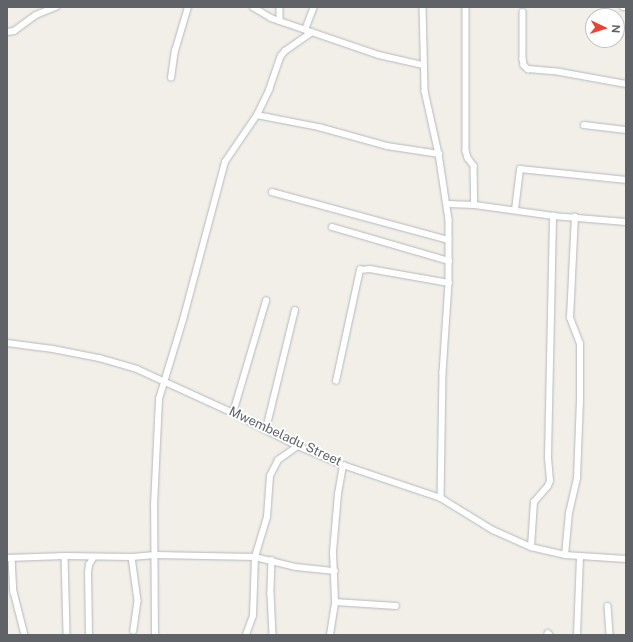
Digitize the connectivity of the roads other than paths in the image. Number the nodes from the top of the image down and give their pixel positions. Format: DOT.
graph roads {
  1 [pos="56,7"];
  2 [pos="188,7"];
  3 [pos="253,7"];
  4 [pos="280,7"];
  5 [pos="314,7"];
  6 [pos="423,7"];
  7 [pos="466,7"];
  8 [pos="523,12"];
  9 [pos="280,21"];
  10 [pos="305,30"];
  11 [pos="7,32"];
  12 [pos="312,32"];
  13 [pos="423,65"];
  14 [pos="171,78"];
  15 [pos="626,84"];
  16 [pos="257,115"];
  17 [pos="584,125"];
  18 [pos="626,130"];
  19 [pos="439,154"];
  20 [pos="626,180"];
  21 [pos="272,192"];
  22 [pos="448,204"];
  23 [pos="474,205"];
  24 [pos="515,210"];
  25 [pos="554,216"];
  26 [pos="574,217"];
  27 [pos="626,222"];
  28 [pos="332,227"];
  29 [pos="449,240"];
  30 [pos="449,261"];
  31 [pos="449,283"];
  32 [pos="266,301"];
  33 [pos="295,310"];
  34 [pos="7,342"];
  35 [pos="164,381"];
  36 [pos="336,381"];
  37 [pos="233,412"];
  38 [pos="266,429"];
  39 [pos="298,446"];
  40 [pos="343,465"];
  41 [pos="441,498"];
  42 [pos="531,547"];
  43 [pos="155,555"];
  44 [pos="565,555"];
  45 [pos="65,556"];
  46 [pos="132,557"];
  47 [pos="255,557"];
  48 [pos="580,557"];
  49 [pos="10,558"];
  50 [pos="93,558"];
  51 [pos="626,559"];
  52 [pos="272,560"];
  53 [pos="335,571"];
  54 [pos="335,602"];
  55 [pos="396,606"];
  56 [pos="608,606"];
  57 [pos="134,631"];
  58 [pos="25,635"];
  59 [pos="67,635"];
  60 [pos="89,635"];
  61 [pos="155,635"];
  62 [pos="246,635"];
  63 [pos="273,635"];
  64 [pos="330,635"];
  65 [pos="577,635"];
  66 [pos="610,635"];
  1 -- 11 [label="street"];
  2 -- 14 [label="street"];
  3 -- 9 [label="street"];
  4 -- 9 [label="street"];
  5 -- 10 [label="street"];
  6 -- 13 [label="street"];
  7 -- 23 [label="street"];
  8 -- 15 [label="street"];
  9 -- 10 [label="street"];
  10 -- 12 [label="street"];
  12 -- 13 [label="street"];
  12 -- 16 [label="street"];
  13 -- 19 [label="street"];
  16 -- 19 [label="street"];
  16 -- 35 [label="street"];
  17 -- 18 [label="street"];
  19 -- 22 [label="street"];
  20 -- 24 [label="street"];
  21 -- 29 [label="street"];
  22 -- 23 [label="street"];
  22 -- 29 [label="street"];
  23 -- 24 [label="street"];
  24 -- 25 [label="street"];
  25 -- 26 [label="street"];
  25 -- 42 [label="street"];
  26 -- 27 [label="street"];
  26 -- 44 [label="street"];
  28 -- 30 [label="street"];
  29 -- 30 [label="street"];
  30 -- 31 [label="street"];
  31 -- 36 [label="street"];
  31 -- 41 [label="street"];
  32 -- 37 [label="street"];
  33 -- 38 [label="street"];
  34 -- 35 [label="street, Mwembeladu Street"];
  35 -- 37 [label="street, Mwembeladu Street"];
  35 -- 43 [label="street"];
  37 -- 38 [label="street, Mwembeladu Street"];
  38 -- 39 [label="street, Mwembeladu Street"];
  39 -- 40 [label="street, Mwembeladu Street"];
  39 -- 47 [label="street"];
  40 -- 41 [label="street, Mwembeladu Street"];
  40 -- 53 [label="street"];
  41 -- 42 [label="street, Mwembeladu Street"];
  42 -- 44 [label="street, Mwembeladu Street"];
  43 -- 46 [label="street"];
  43 -- 47 [label="street"];
  43 -- 61 [label="street"];
  44 -- 48 [label="street, Mwembeladu Street"];
  45 -- 49 [label="street"];
  45 -- 50 [label="street"];
  45 -- 59 [label="street"];
  46 -- 50 [label="street"];
  46 -- 57 [label="street"];
  47 -- 52 [label="street"];
  47 -- 62 [label="street"];
  48 -- 51 [label="street, Mwembeladu Street"];
  48 -- 65 [label="street"];
  49 -- 58 [label="street"];
  50 -- 60 [label="street"];
  52 -- 53 [label="street"];
  52 -- 63 [label="street"];
  53 -- 54 [label="street"];
  54 -- 55 [label="street"];
  54 -- 64 [label="street"];
  56 -- 66 [label="street"];
}
